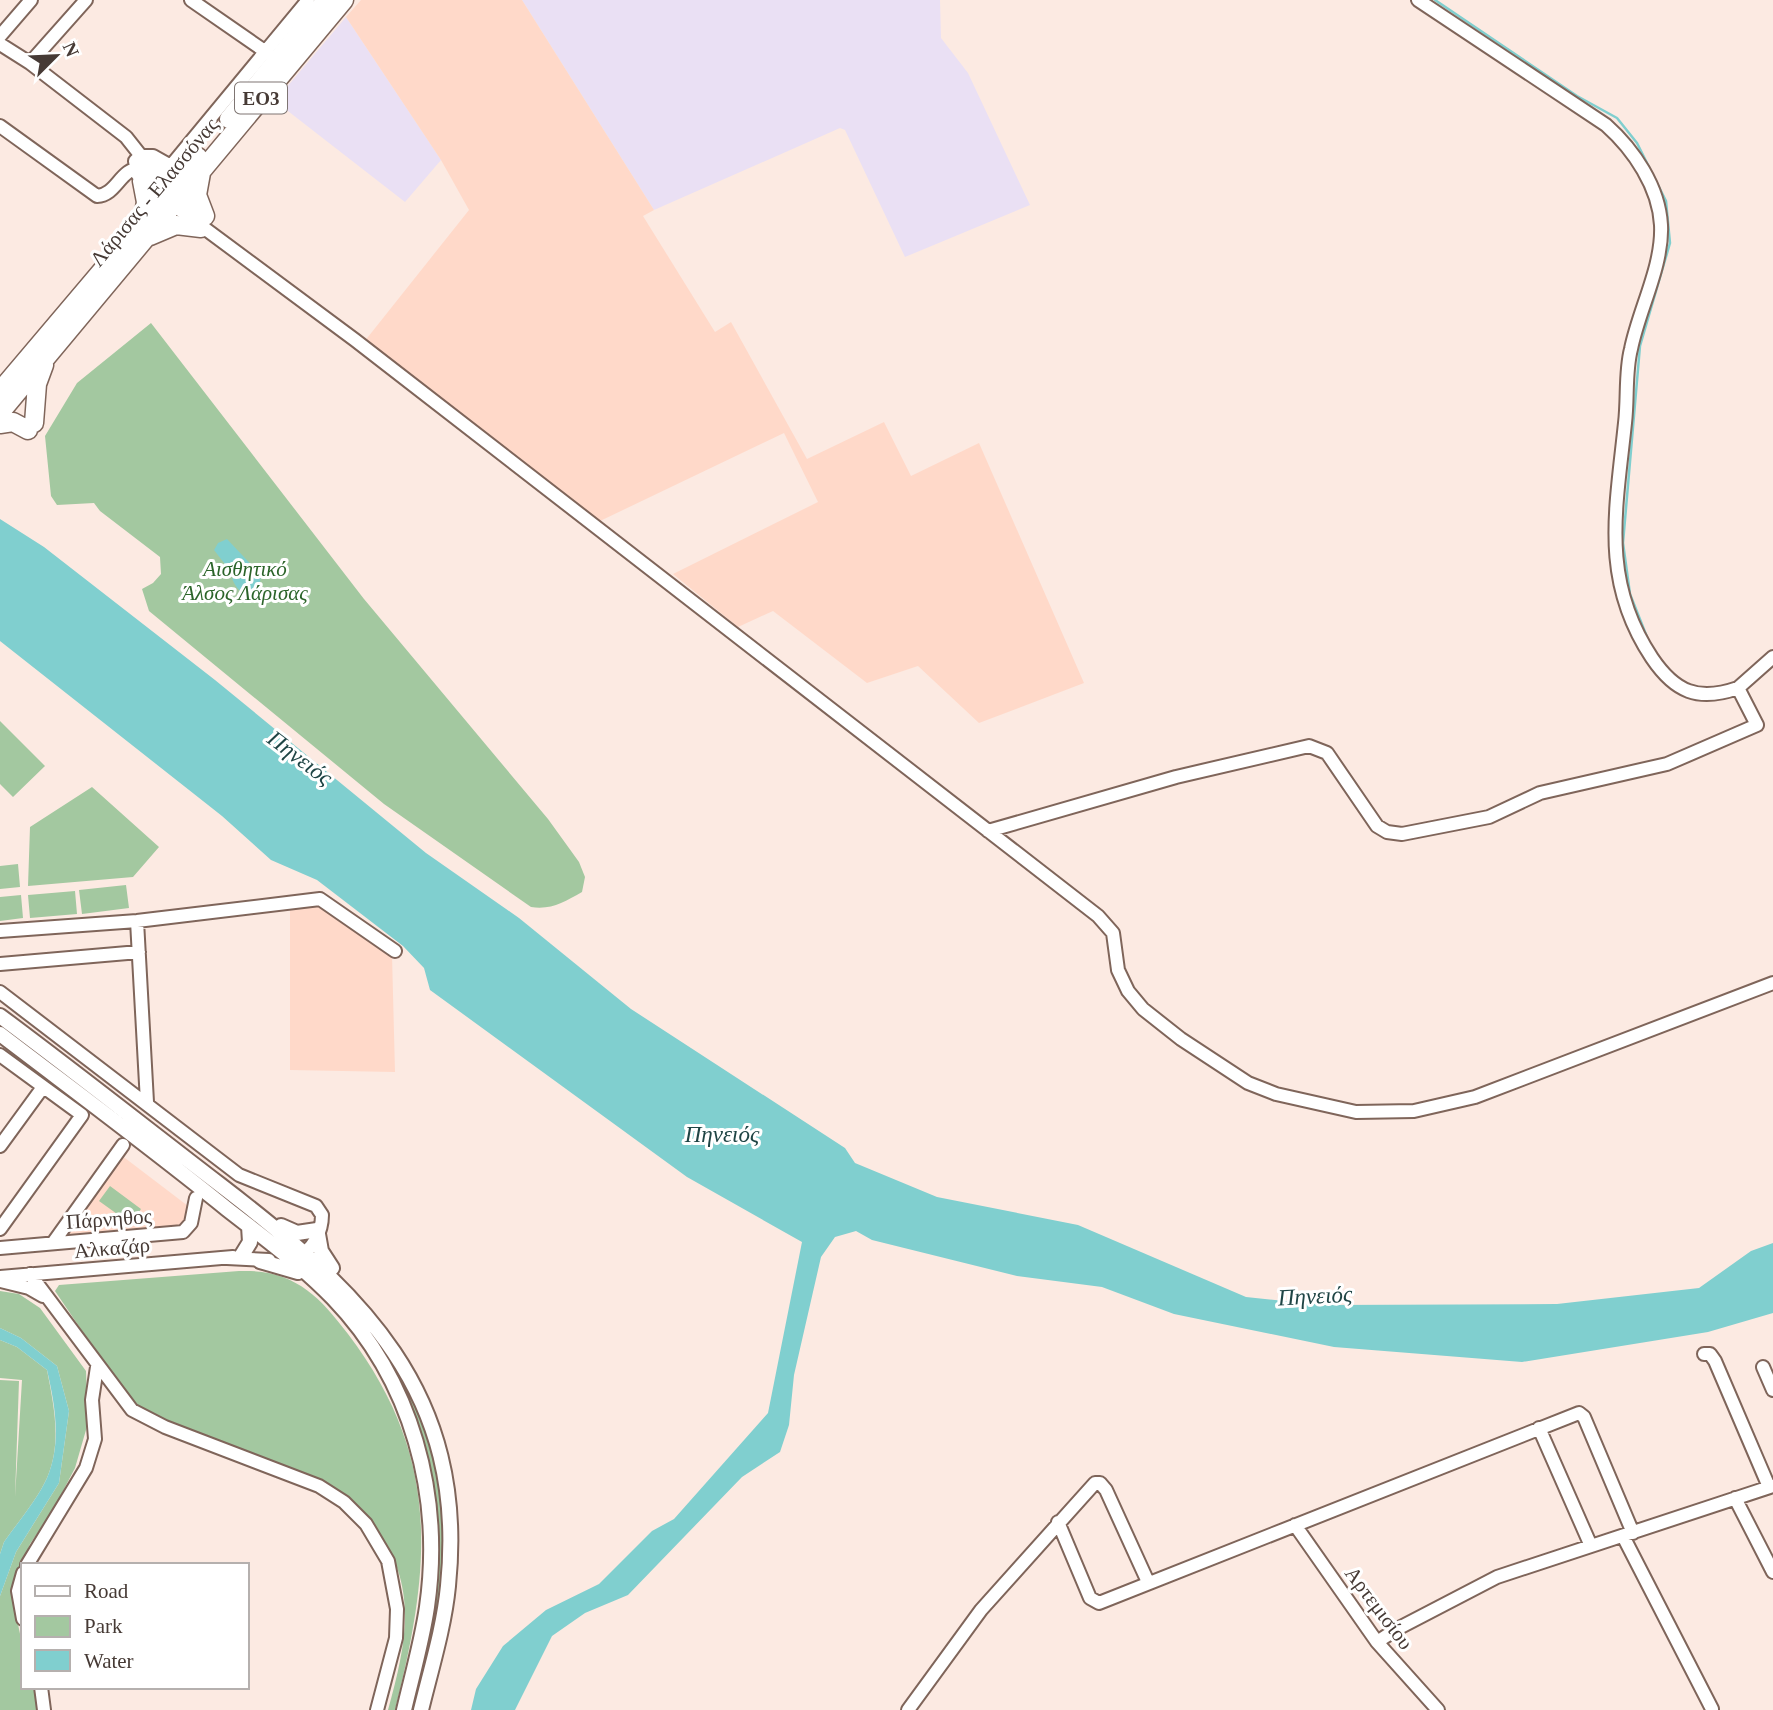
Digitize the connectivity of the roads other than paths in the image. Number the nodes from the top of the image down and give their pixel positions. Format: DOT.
graph roads {
  1 [pos="31,0"];
  2 [pos="86,0"];
  3 [pos="191,0"];
  4 [pos="308,0"];
  5 [pos="326,0"];
  6 [pos="344,0"];
  7 [pos="1418,0"];
  8 [pos="0,36"];
  9 [pos="0,44"];
  10 [pos="266,52"];
  11 [pos="30,63"];
  12 [pos="0,126"];
  13 [pos="196,168"];
  14 [pos="142,169"];
  15 [pos="172,196"];
  16 [pos="203,222"];
  17 [pos="145,228"];
  18 [pos="111,279"];
  19 [pos="47,356"];
  20 [pos="0,391"];
  21 [pos="0,413"];
  22 [pos="0,424"];
  23 [pos="1773,657"];
  24 [pos="1738,688"];
  25 [pos="988,831"];
  26 [pos="137,921"];
  27 [pos="0,931"];
  28 [pos="395,951"];
  29 [pos="139,952"];
  30 [pos="0,964"];
  31 [pos="1773,983"];
  32 [pos="0,992"];
  33 [pos="0,1016"];
  34 [pos="0,1034"];
  35 [pos="1,1059"];
  36 [pos="43,1087"];
  37 [pos="147,1102"];
  38 [pos="123,1145"];
  39 [pos="0,1146"];
  40 [pos="197,1198"];
  41 [pos="262,1216"];
  42 [pos="249,1226"];
  43 [pos="319,1228"];
  44 [pos="0,1229"];
  45 [pos="0,1234"];
  46 [pos="53,1242"];
  47 [pos="17,1247"];
  48 [pos="0,1248"];
  49 [pos="294,1253"];
  50 [pos="243,1255"];
  51 [pos="227,1258"];
  52 [pos="260,1261"];
  53 [pos="66,1271"];
  54 [pos="30,1275"];
  55 [pos="0,1279"];
  56 [pos="320,1286"];
  57 [pos="344,1288"];
  58 [pos="49,1300"];
  59 [pos="58,1312"];
  60 [pos="1703,1354"];
  61 [pos="97,1367"];
  62 [pos="1763,1367"];
  63 [pos="1773,1390"];
  64 [pos="1539,1428"];
  65 [pos="1771,1486"];
  66 [pos="1735,1498"];
  67 [pos="1058,1522"];
  68 [pos="1295,1525"];
  69 [pos="1628,1534"];
  70 [pos="1591,1546"];
  71 [pos="28,1563"];
  72 [pos="1773,1572"];
  73 [pos="21,1580"];
  74 [pos="1148,1582"];
  75 [pos="21,1608"];
  76 [pos="1377,1642"];
  77 [pos="41,1689"];
  78 [pos="1712,1709"];
  79 [pos="44,1710"];
  80 [pos="377,1710"];
  81 [pos="404,1710"];
  82 [pos="421,1710"];
  83 [pos="908,1710"];
  84 [pos="1437,1710"];
  1 -- 8 [label="street"];
  2 -- 11 [label="street"];
  3 -- 10 [label="street"];
  4 -- 10 [label="street"];
  5 -- 13 [label="highway, Λάρισας - Ελασσόνας / ΕΟ3"];
  6 -- 13 [label="highway, Λάρισας - Ελασσόνας / ΕΟ3"];
  7 -- 24 [label="street"];
  9 -- 11 [label="street"];
  10 -- 14 [label="street"];
  11 -- 14 [label="street"];
  12 -- 14 [label="street"];
  13 -- 14 [label="highway"];
  13 -- 15 [label="highway, Λάρισας - Ελασσόνας / ΕΟ3"];
  13 -- 16 [label="highway"];
  14 -- 15 [label="street"];
  14 -- 17 [label="highway"];
  15 -- 16 [label="street"];
  15 -- 17 [label="highway, Λάρισας - Ελασσόνας / ΕΟ3"];
  15 -- 18 [label="highway"];
  16 -- 17 [label="highway"];
  16 -- 25 [label="street"];
  17 -- 18 [label="highway, Λάρισας - Ελασσόνας / ΕΟ3"];
  17 -- 20 [label="highway, Λάρισας - Ελασσόνας / ΕΟ3"];
  18 -- 19 [label="highway, Λάρισας - Ελασσόνας / ΕΟ3"];
  19 -- 21 [label="highway, Λάρισας - Ελασσόνας / ΕΟ3"];
  19 -- 22 [label="highway"];
  23 -- 24 [label="street"];
  24 -- 25 [label="street"];
  25 -- 31 [label="street"];
  26 -- 27 [label="street"];
  26 -- 28 [label="street"];
  26 -- 29 [label="street"];
  29 -- 30 [label="street"];
  29 -- 37 [label="street"];
  32 -- 37 [label="street"];
  33 -- 41 [label="main road"];
  34 -- 42 [label="main road"];
  35 -- 36 [label="street"];
  36 -- 39 [label="street"];
  36 -- 44 [label="street"];
  37 -- 43 [label="street"];
  38 -- 46 [label="street"];
  40 -- 46 [label="street, Πάρνηθος"];
  41 -- 43 [label="main road"];
  41 -- 49 [label="main road"];
  42 -- 49 [label="main road"];
  42 -- 50 [label="main road"];
  43 -- 49 [label="street"];
  43 -- 57 [label="main road"];
  45 -- 47 [label="street"];
  46 -- 47 [label="street, Πάρνηθος"];
  47 -- 48 [label="street, Πάρνηθος"];
  49 -- 50 [label="street, Αλκαζάρ"];
  49 -- 52 [label="street, Αλκαζάρ"];
  49 -- 56 [label="main road"];
  49 -- 57 [label="main road"];
  50 -- 51 [label="street, Αλκαζάρ"];
  51 -- 52 [label="street, Αλκαζάρ"];
  51 -- 53 [label="street, Αλκαζάρ"];
  52 -- 56 [label="main road"];
  53 -- 54 [label="street, Αλκαζάρ"];
  53 -- 59 [label="street"];
  54 -- 55 [label="street, Αλκαζάρ"];
  54 -- 58 [label="street"];
  55 -- 58 [label="street"];
  56 -- 81 [label="main road"];
  57 -- 82 [label="main road"];
  58 -- 59 [label="street"];
  59 -- 61 [label="street"];
  60 -- 65 [label="street"];
  61 -- 71 [label="street"];
  61 -- 80 [label="street"];
  62 -- 63 [label="street"];
  64 -- 68 [label="street"];
  64 -- 69 [label="street"];
  64 -- 70 [label="street"];
  65 -- 66 [label="street"];
  66 -- 69 [label="street"];
  66 -- 72 [label="street"];
  67 -- 74 [label="street"];
  67 -- 74 [label="street"];
  67 -- 83 [label="street"];
  68 -- 74 [label="street"];
  68 -- 76 [label="street, Αρτεμισίου"];
  69 -- 70 [label="street"];
  69 -- 78 [label="street"];
  70 -- 76 [label="street"];
  73 -- 75 [label="street"];
  76 -- 84 [label="street, Αρτεμισίου"];
  77 -- 79 [label="street"];
}
